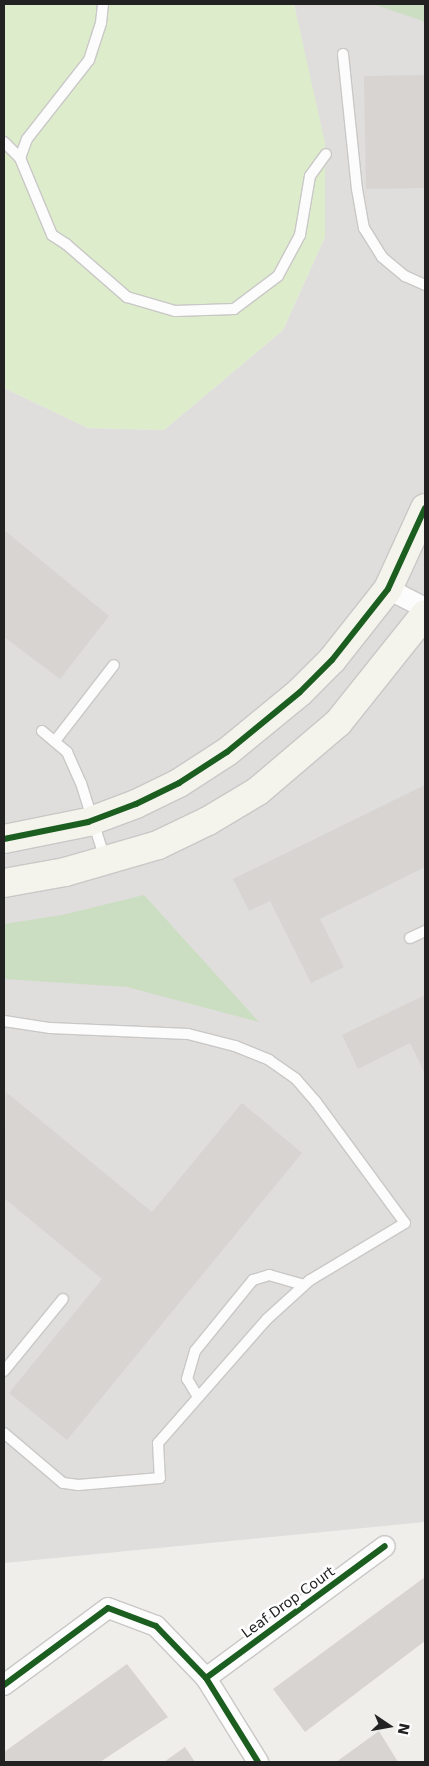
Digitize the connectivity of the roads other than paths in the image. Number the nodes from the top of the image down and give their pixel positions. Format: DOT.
graph roads {
  1 [pos="103,4"];
  2 [pos="343,54"];
  3 [pos="4,142"];
  4 [pos="326,154"];
  5 [pos="20,158"];
  6 [pos="425,285"];
  7 [pos="425,508"];
  8 [pos="388,588"];
  9 [pos="425,608"];
  10 [pos="425,614"];
  11 [pos="114,665"];
  12 [pos="42,731"];
  13 [pos="55,741"];
  14 [pos="94,820"];
  15 [pos="4,839"];
  16 [pos="106,860"];
  17 [pos="4,883"];
  18 [pos="425,931"];
  19 [pos="410,938"];
  20 [pos="4,1021"];
  21 [pos="303,1285"];
  22 [pos="63,1299"];
  23 [pos="4,1371"];
  24 [pos="198,1397"];
  25 [pos="4,1433"];
  26 [pos="386,1546"];
  27 [pos="206,1678"];
  28 [pos="4,1685"];
  29 [pos="258,1762"];
  1 -- 5 [label="lane"];
  2 -- 6 [label="lane"];
  3 -- 5 [label="lane"];
  4 -- 5 [label="lane"];
  7 -- 8 [label="street"];
  8 -- 9 [label="street"];
  8 -- 14 [label="street"];
  10 -- 16 [label="street"];
  11 -- 13 [label="lane"];
  12 -- 13 [label="lane"];
  13 -- 14 [label="lane"];
  14 -- 15 [label="street"];
  14 -- 16 [label="lane"];
  16 -- 17 [label="street"];
  18 -- 19 [label="lane"];
  20 -- 21 [label="lane"];
  21 -- 24 [label="lane"];
  21 -- 24 [label="lane"];
  22 -- 23 [label="lane"];
  24 -- 25 [label="lane"];
  26 -- 27 [label="street, Leaf Drop Court"];
  27 -- 28 [label="street"];
  27 -- 29 [label="street"];
}
